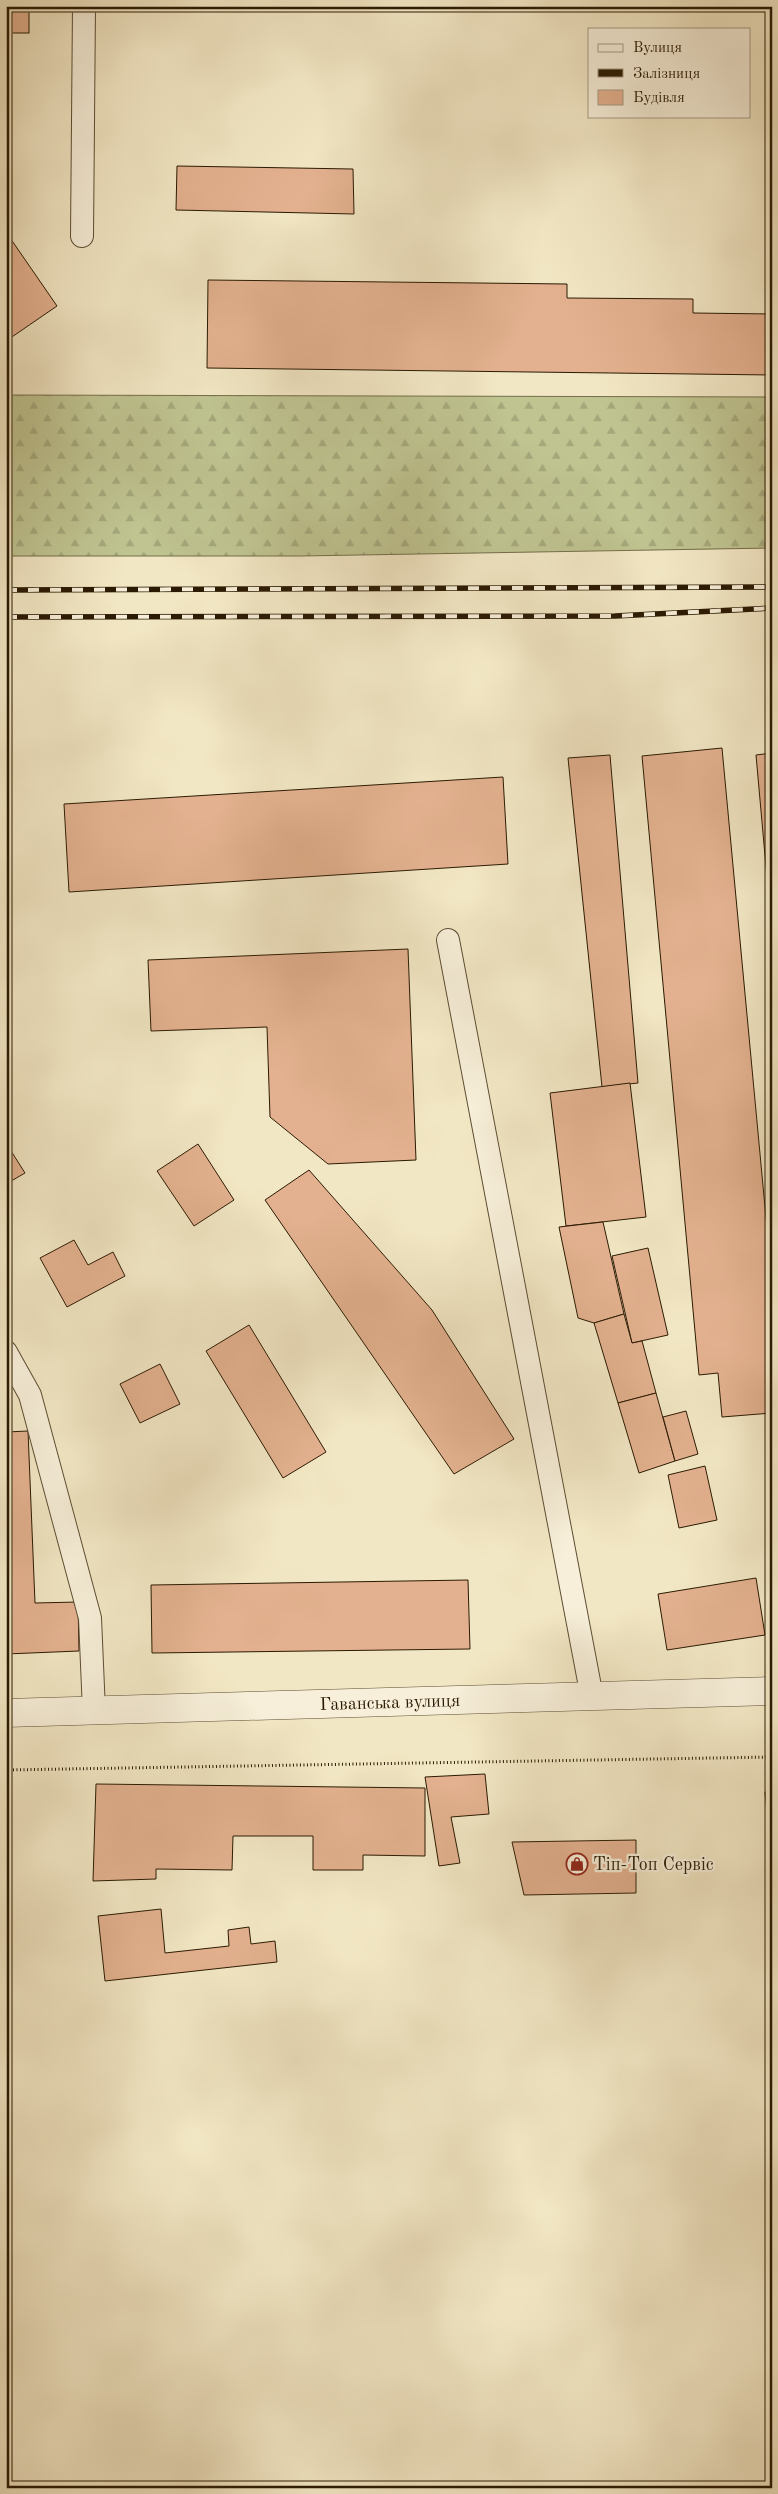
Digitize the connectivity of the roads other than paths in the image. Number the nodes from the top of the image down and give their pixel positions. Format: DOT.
graph roads {
  1 [pos="84,6"];
  2 [pos="82,236"];
  3 [pos="448,940"];
  4 [pos="6,1352"];
  5 [pos="772,1691"];
  6 [pos="592,1697"];
  7 [pos="94,1711"];
  8 [pos="6,1713"];
  1 -- 2 [label="lane"];
  3 -- 6 [label="lane"];
  4 -- 7 [label="lane"];
  5 -- 6 [label="street, Гаванська вулиця"];
  6 -- 7 [label="street, Гаванська вулиця"];
  7 -- 8 [label="street, Гаванська вулиця"];
}
